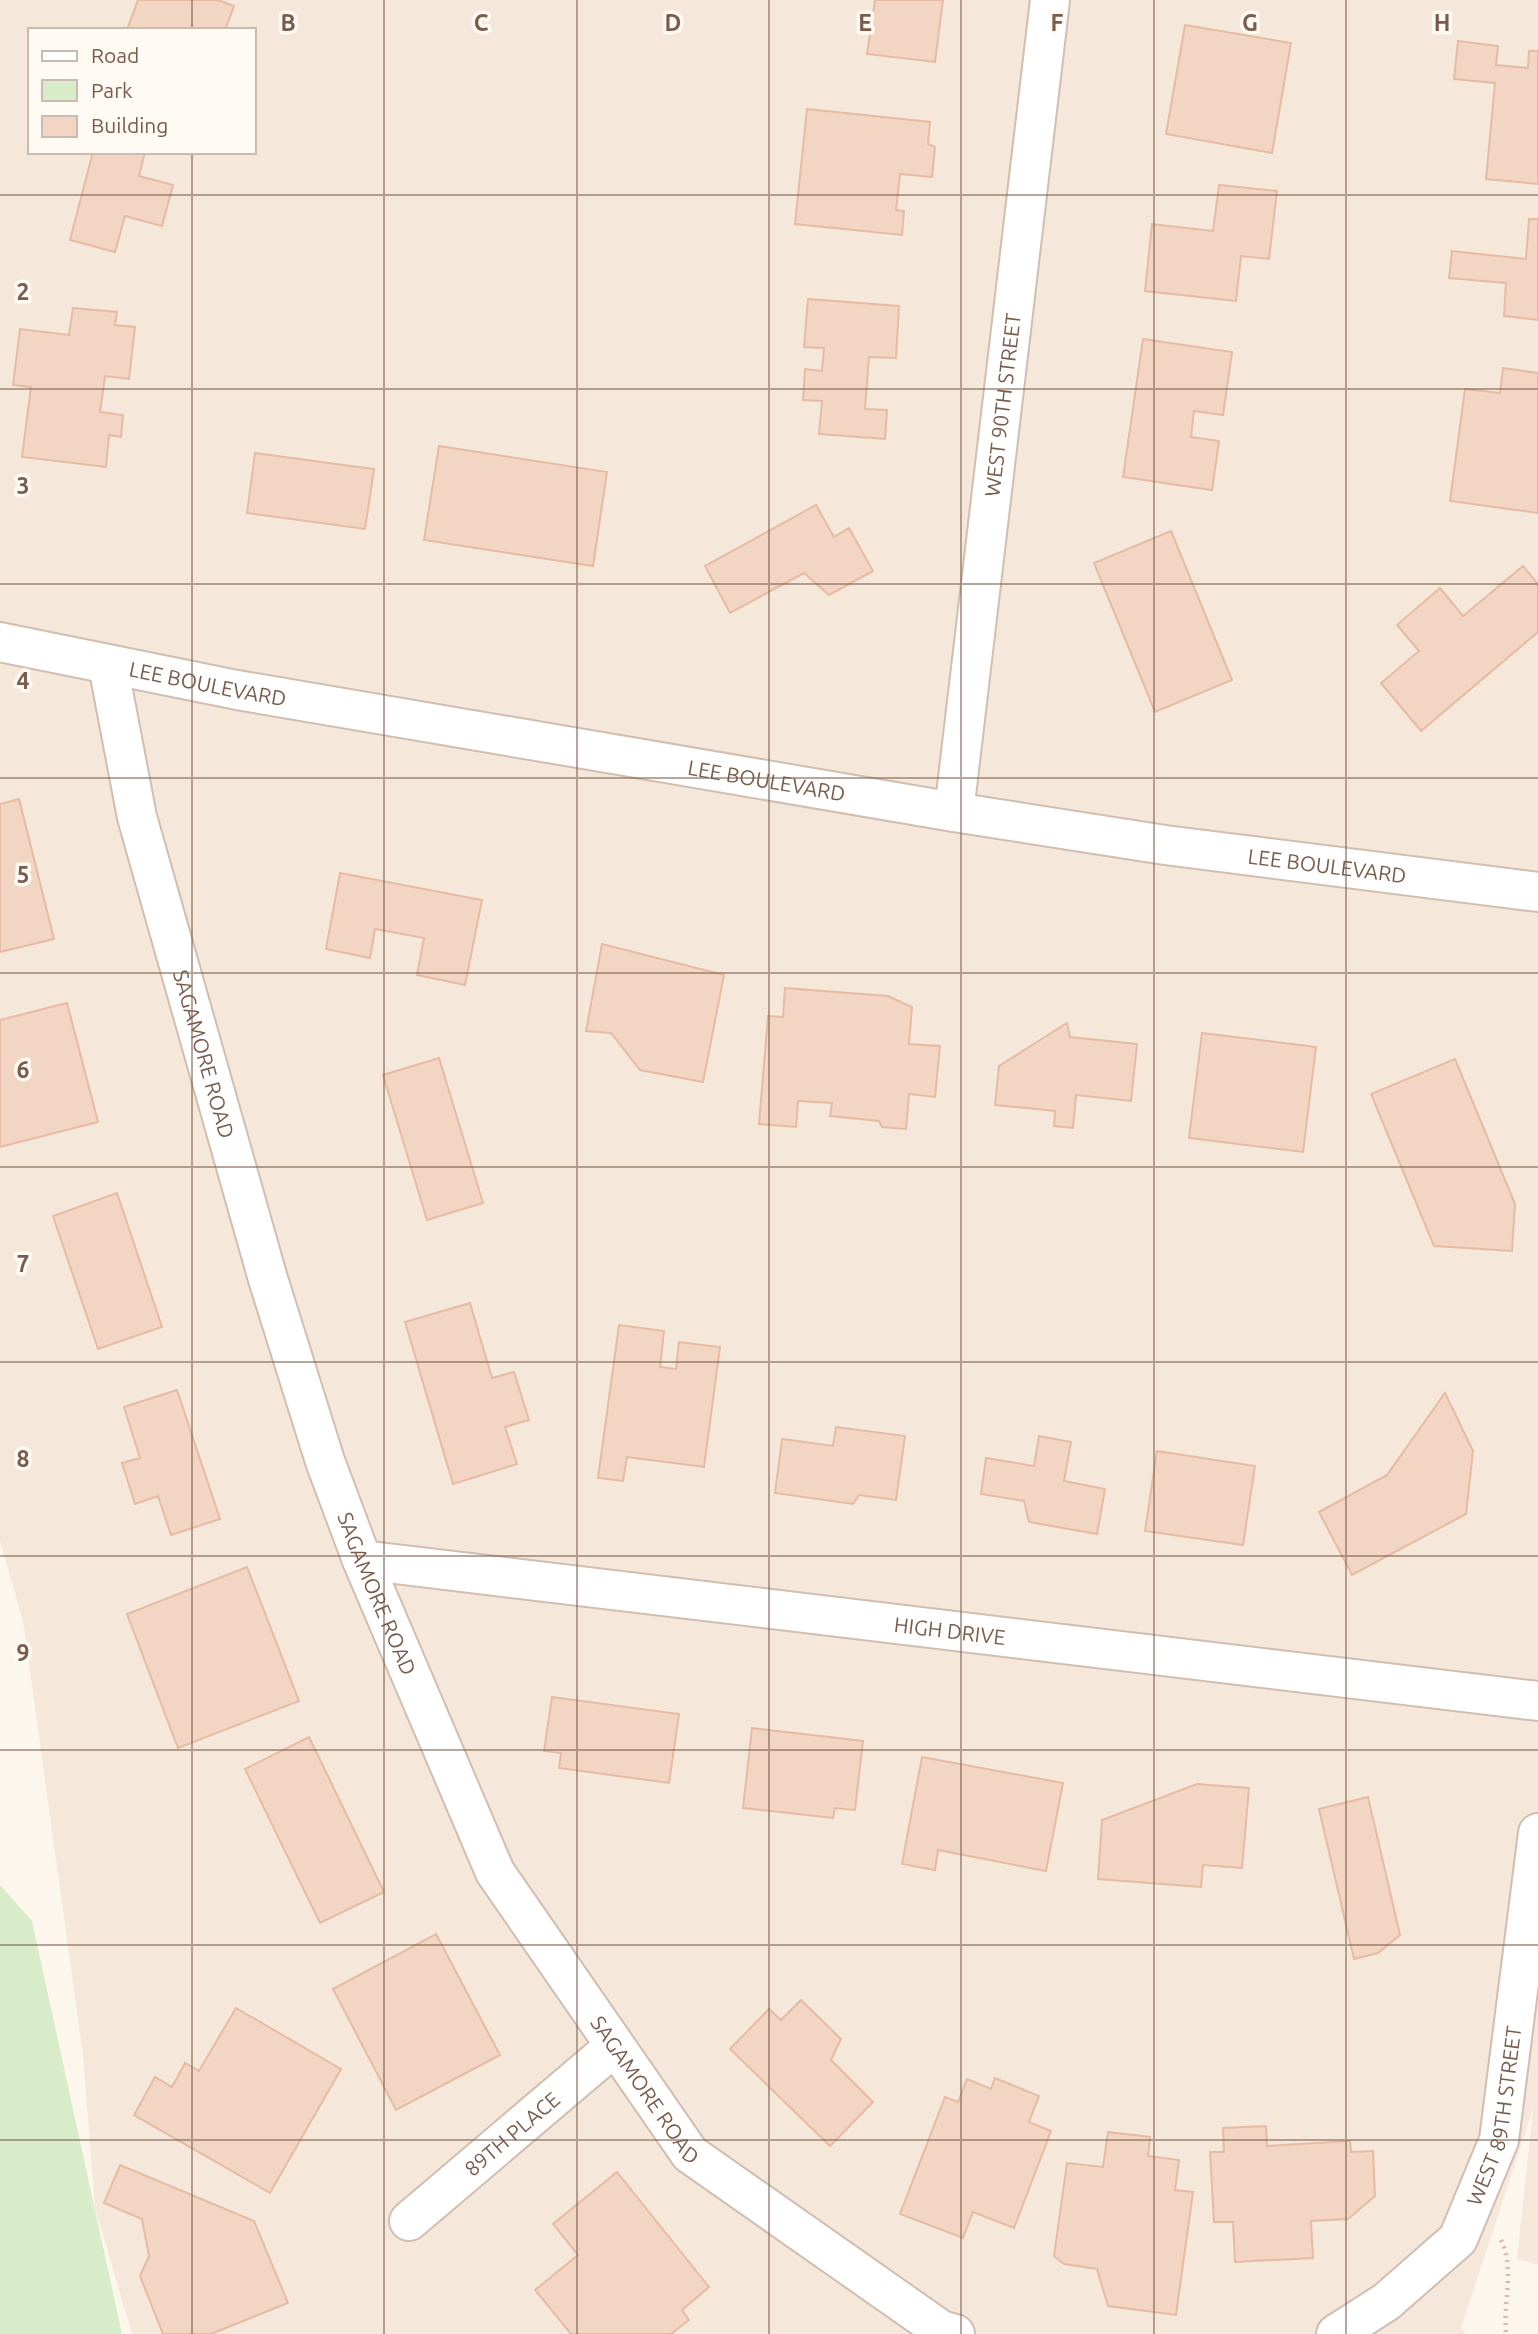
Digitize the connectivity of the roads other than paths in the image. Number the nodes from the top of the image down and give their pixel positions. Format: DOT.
graph roads {
  1 [pos="1050,0"];
  2 [pos="0,642"];
  3 [pos="108,665"];
  4 [pos="954,812"];
  5 [pos="1538,892"];
  6 [pos="362,1560"];
  7 [pos="1538,1701"];
  8 [pos="1538,1833"];
  9 [pos="1532,1939"];
  10 [pos="615,2046"];
  11 [pos="409,2221"];
  12 [pos="903,2320"];
  13 [pos="955,2334"];
  14 [pos="1336,2334"];
  1 -- 4 [label="street, WEST 90TH STREET"];
  2 -- 3 [label="street, LEE BOULEVARD"];
  3 -- 4 [label="street, LEE BOULEVARD"];
  3 -- 6 [label="street, SAGAMORE ROAD"];
  4 -- 5 [label="street, LEE BOULEVARD"];
  6 -- 7 [label="street, HIGH DRIVE"];
  6 -- 10 [label="street, SAGAMORE ROAD"];
  8 -- 9 [label="street, WEST 89TH STREET"];
  9 -- 14 [label="street, WEST 89TH STREET"];
  10 -- 11 [label="street, 89TH PLACE"];
  10 -- 12 [label="street, SAGAMORE ROAD"];
  12 -- 13 [label="street, SAGAMORE ROAD"];
}
